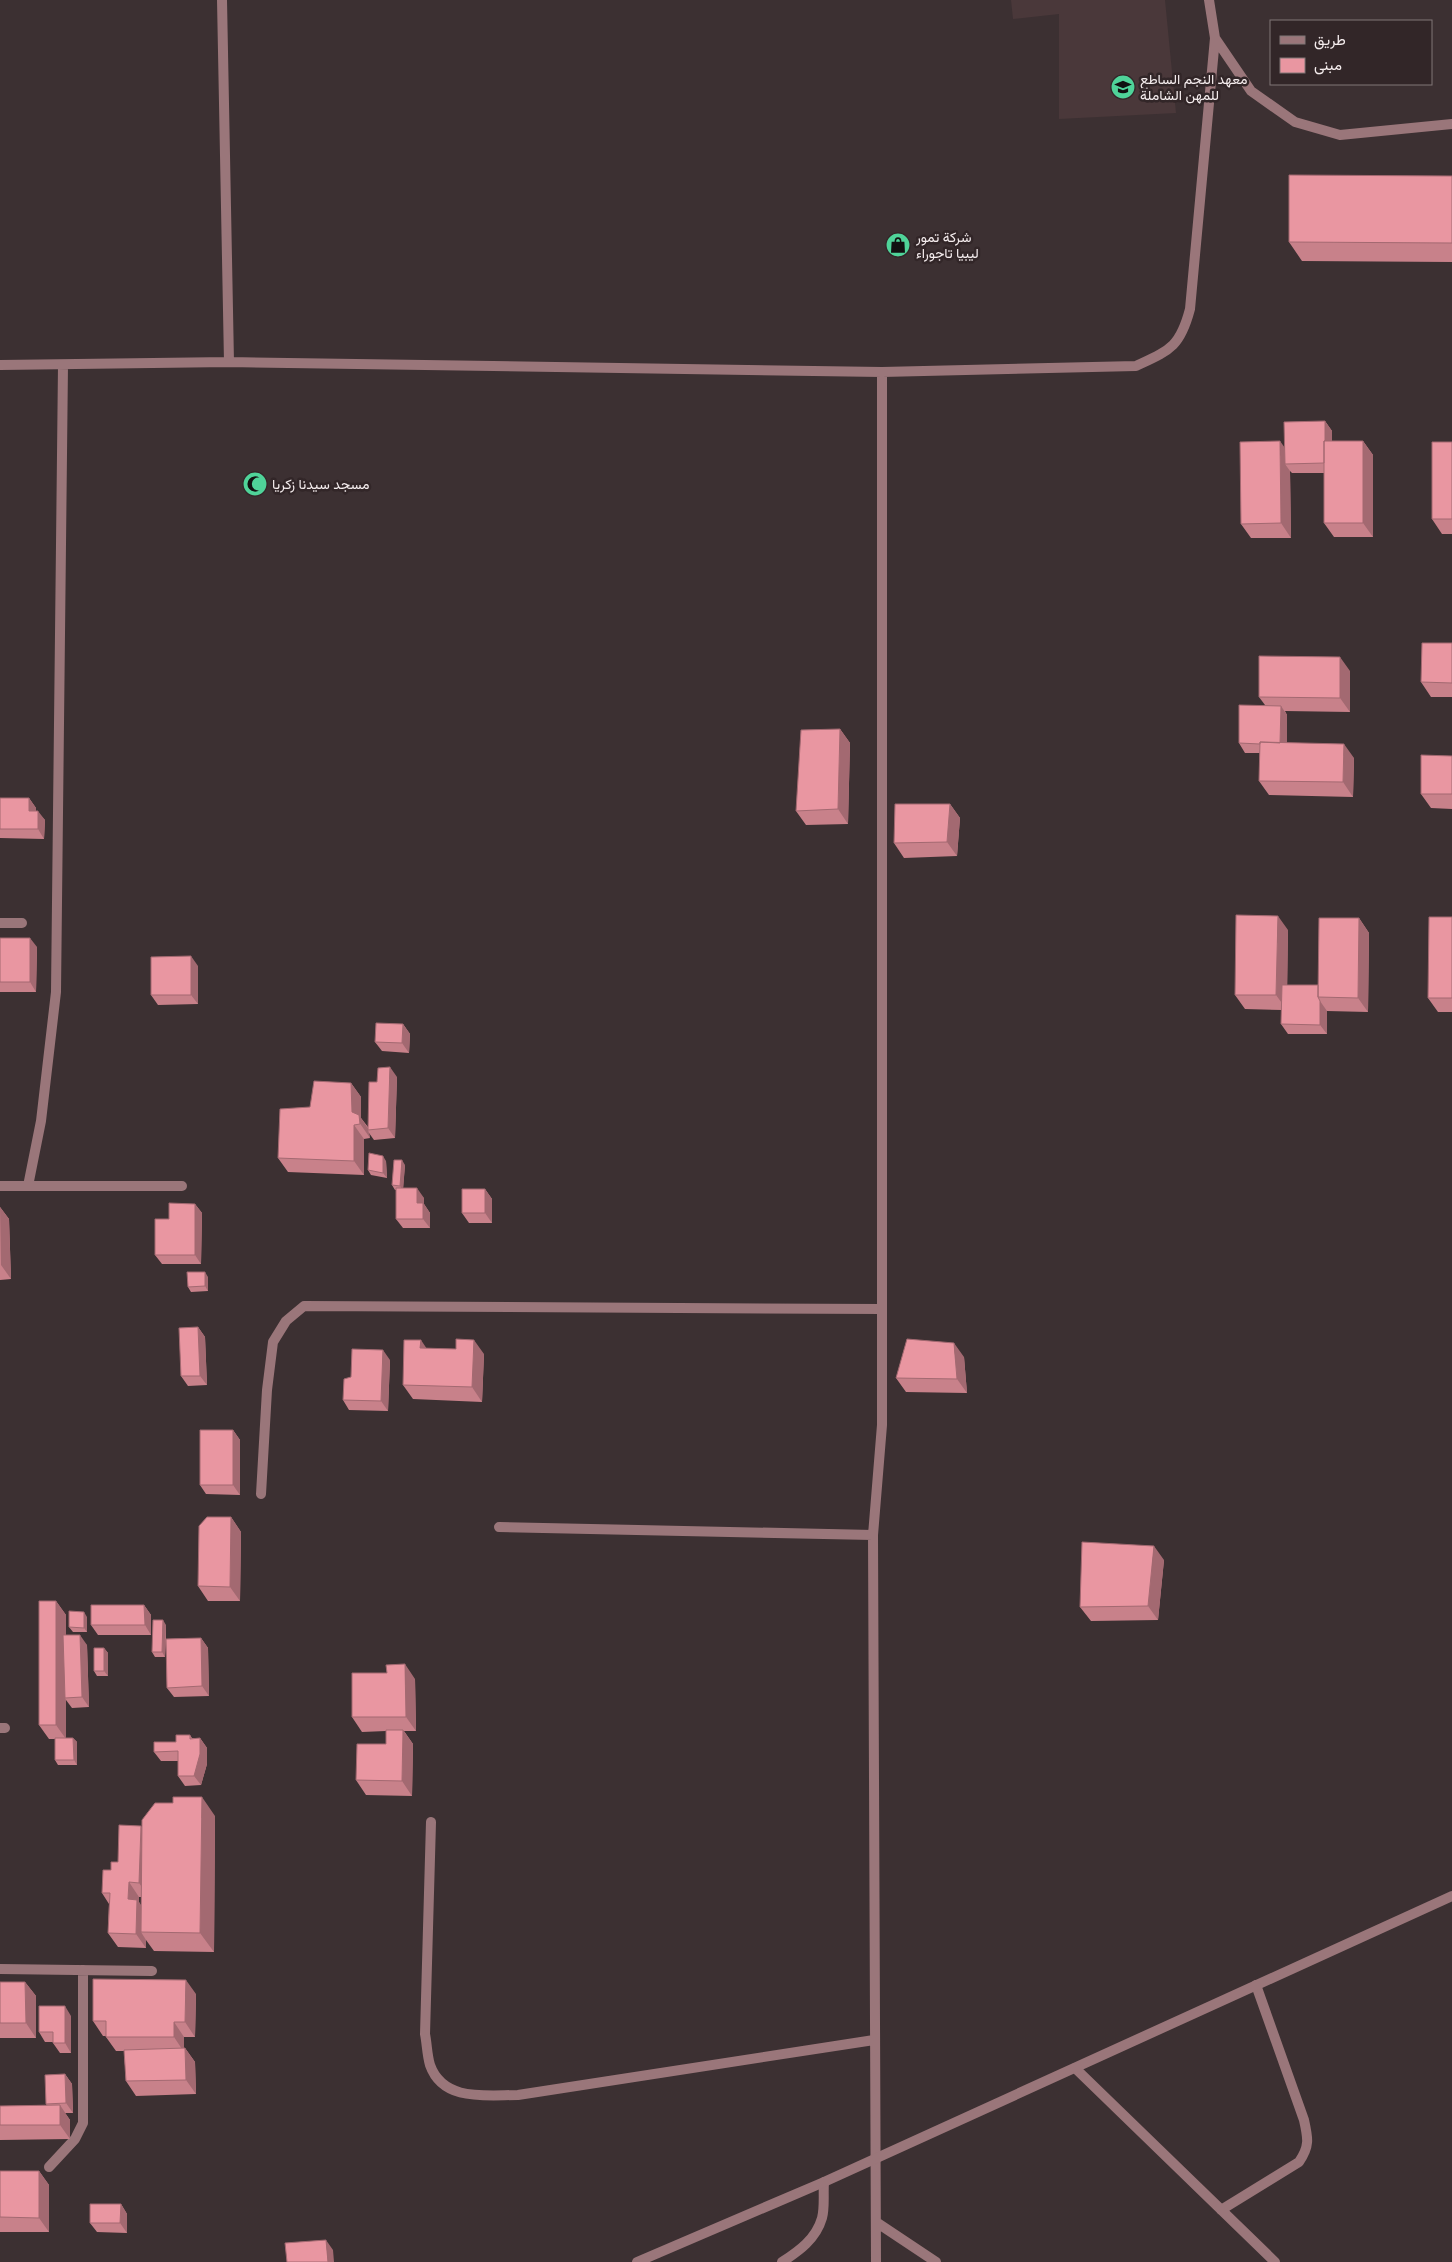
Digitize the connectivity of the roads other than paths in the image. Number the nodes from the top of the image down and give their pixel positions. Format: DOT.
graph roads {
  1 [pos="222,0"];
  2 [pos="1209,0"];
  3 [pos="1215,38"];
  4 [pos="1452,124"];
  5 [pos="229,362"];
  6 [pos="0,365"];
  7 [pos="63,365"];
  8 [pos="882,372"];
  9 [pos="0,923"];
  10 [pos="22,924"];
  11 [pos="0,1186"];
  12 [pos="28,1186"];
  13 [pos="182,1186"];
  14 [pos="882,1309"];
  15 [pos="261,1494"];
  16 [pos="499,1527"];
  17 [pos="873,1535"];
  18 [pos="431,1822"];
  19 [pos="1452,1896"];
  20 [pos="0,1969"];
  21 [pos="83,1970"];
  22 [pos="152,1971"];
  23 [pos="1256,1985"];
  24 [pos="874,2040"];
  25 [pos="1075,2068"];
  26 [pos="875,2159"];
  27 [pos="49,2167"];
  28 [pos="824,2182"];
  29 [pos="1221,2210"];
  30 [pos="876,2222"];
  31 [pos="637,2262"];
  32 [pos="782,2262"];
  33 [pos="876,2262"];
  34 [pos="936,2262"];
  35 [pos="1275,2262"];
  1 -- 5 [label="street"];
  2 -- 3 [label="street"];
  3 -- 4 [label="street"];
  3 -- 8 [label="street"];
  5 -- 7 [label="street"];
  5 -- 8 [label="street"];
  6 -- 7 [label="street"];
  7 -- 12 [label="street"];
  8 -- 14 [label="street"];
  9 -- 10 [label="street"];
  11 -- 12 [label="street"];
  12 -- 13 [label="street"];
  14 -- 15 [label="street"];
  14 -- 17 [label="street"];
  16 -- 17 [label="street"];
  17 -- 24 [label="street"];
  18 -- 24 [label="street"];
  19 -- 23 [label="street"];
  20 -- 21 [label="street"];
  21 -- 22 [label="street"];
  21 -- 27 [label="street"];
  23 -- 25 [label="street"];
  23 -- 29 [label="street"];
  24 -- 26 [label="street"];
  25 -- 26 [label="street"];
  25 -- 29 [label="street"];
  26 -- 28 [label="street"];
  26 -- 30 [label="street"];
  28 -- 31 [label="street"];
  28 -- 32 [label="street"];
  29 -- 35 [label="street"];
  30 -- 33 [label="street"];
  30 -- 34 [label="street"];
}
